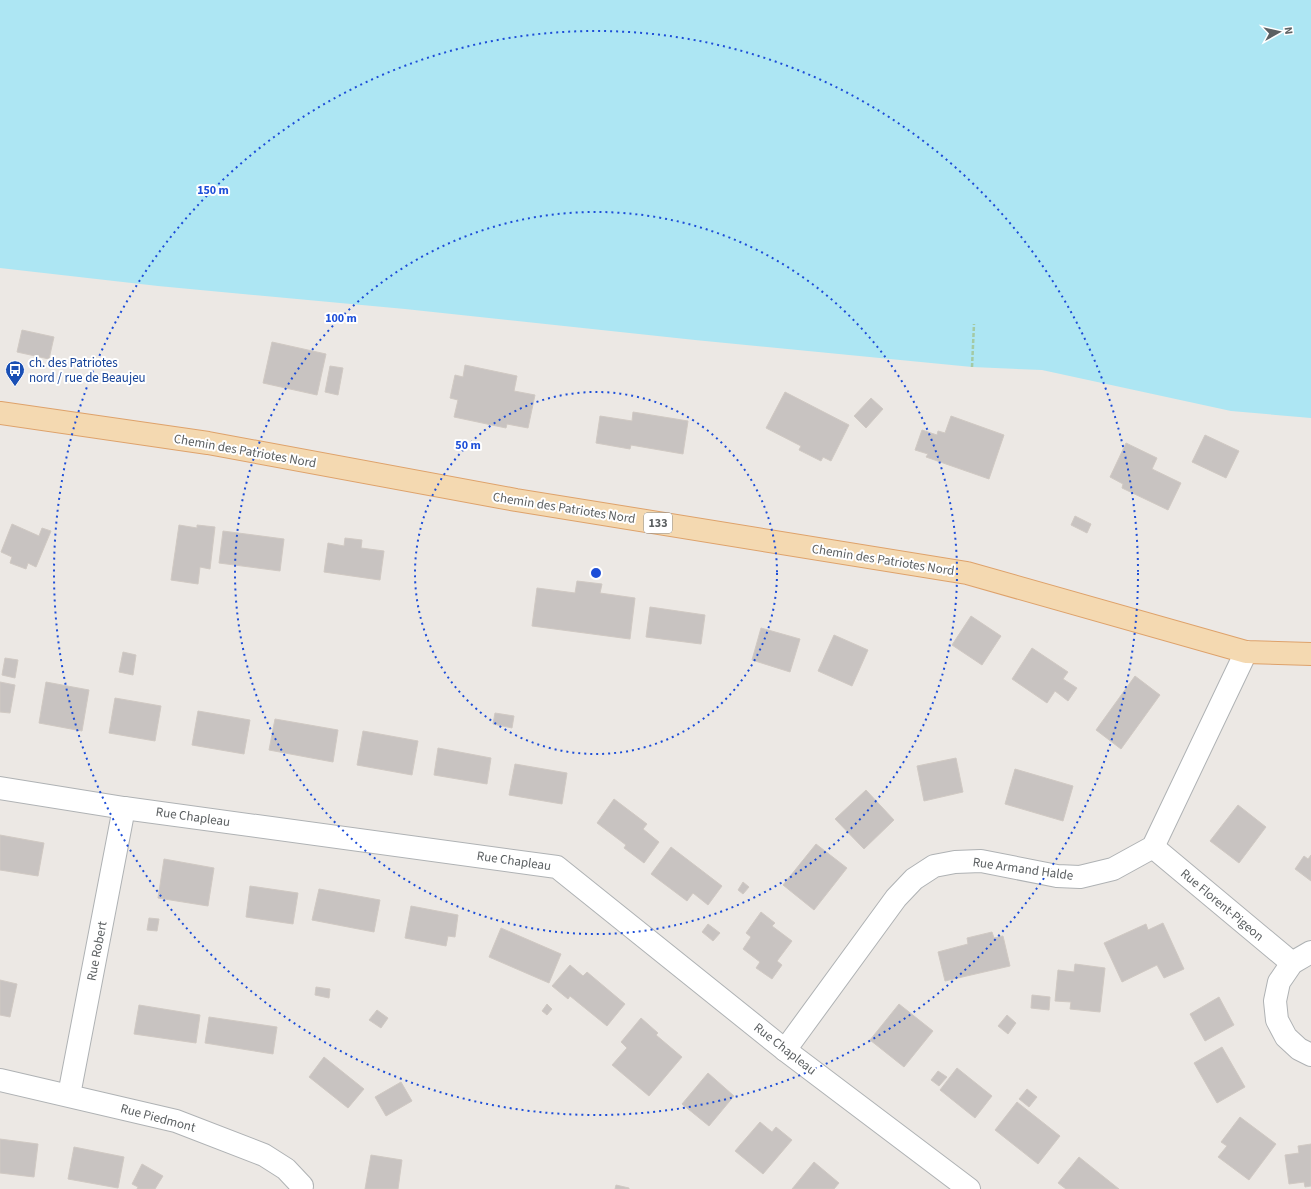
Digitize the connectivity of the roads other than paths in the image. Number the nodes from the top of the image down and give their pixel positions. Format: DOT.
graph roads {
  1 [pos="0,413"];
  2 [pos="1246,652"];
  3 [pos="1311,654"];
  4 [pos="0,788"];
  5 [pos="124,808"];
  6 [pos="1153,847"];
  7 [pos="1311,952"];
  8 [pos="1292,963"];
  9 [pos="785,1050"];
  10 [pos="1311,1055"];
  11 [pos="0,1080"];
  12 [pos="69,1095"];
  13 [pos="302,1186"];
  14 [pos="970,1189"];
  1 -- 2 [label="main road, Chemin des Patriotes Nord / 133"];
  2 -- 3 [label="main road, Chemin des Patriotes Nord / 133"];
  2 -- 6 [label="street"];
  4 -- 5 [label="street, Rue Chapleau"];
  5 -- 9 [label="street, Rue Chapleau"];
  5 -- 12 [label="street, Rue Robert"];
  6 -- 8 [label="street, Rue Florent-Pigeon"];
  6 -- 9 [label="street, Rue Armand Halde"];
  7 -- 8 [label="street"];
  8 -- 10 [label="street"];
  9 -- 14 [label="street, Rue Chapleau"];
  11 -- 12 [label="street, Rue Piedmont"];
  12 -- 13 [label="street, Rue Piedmont"];
}
